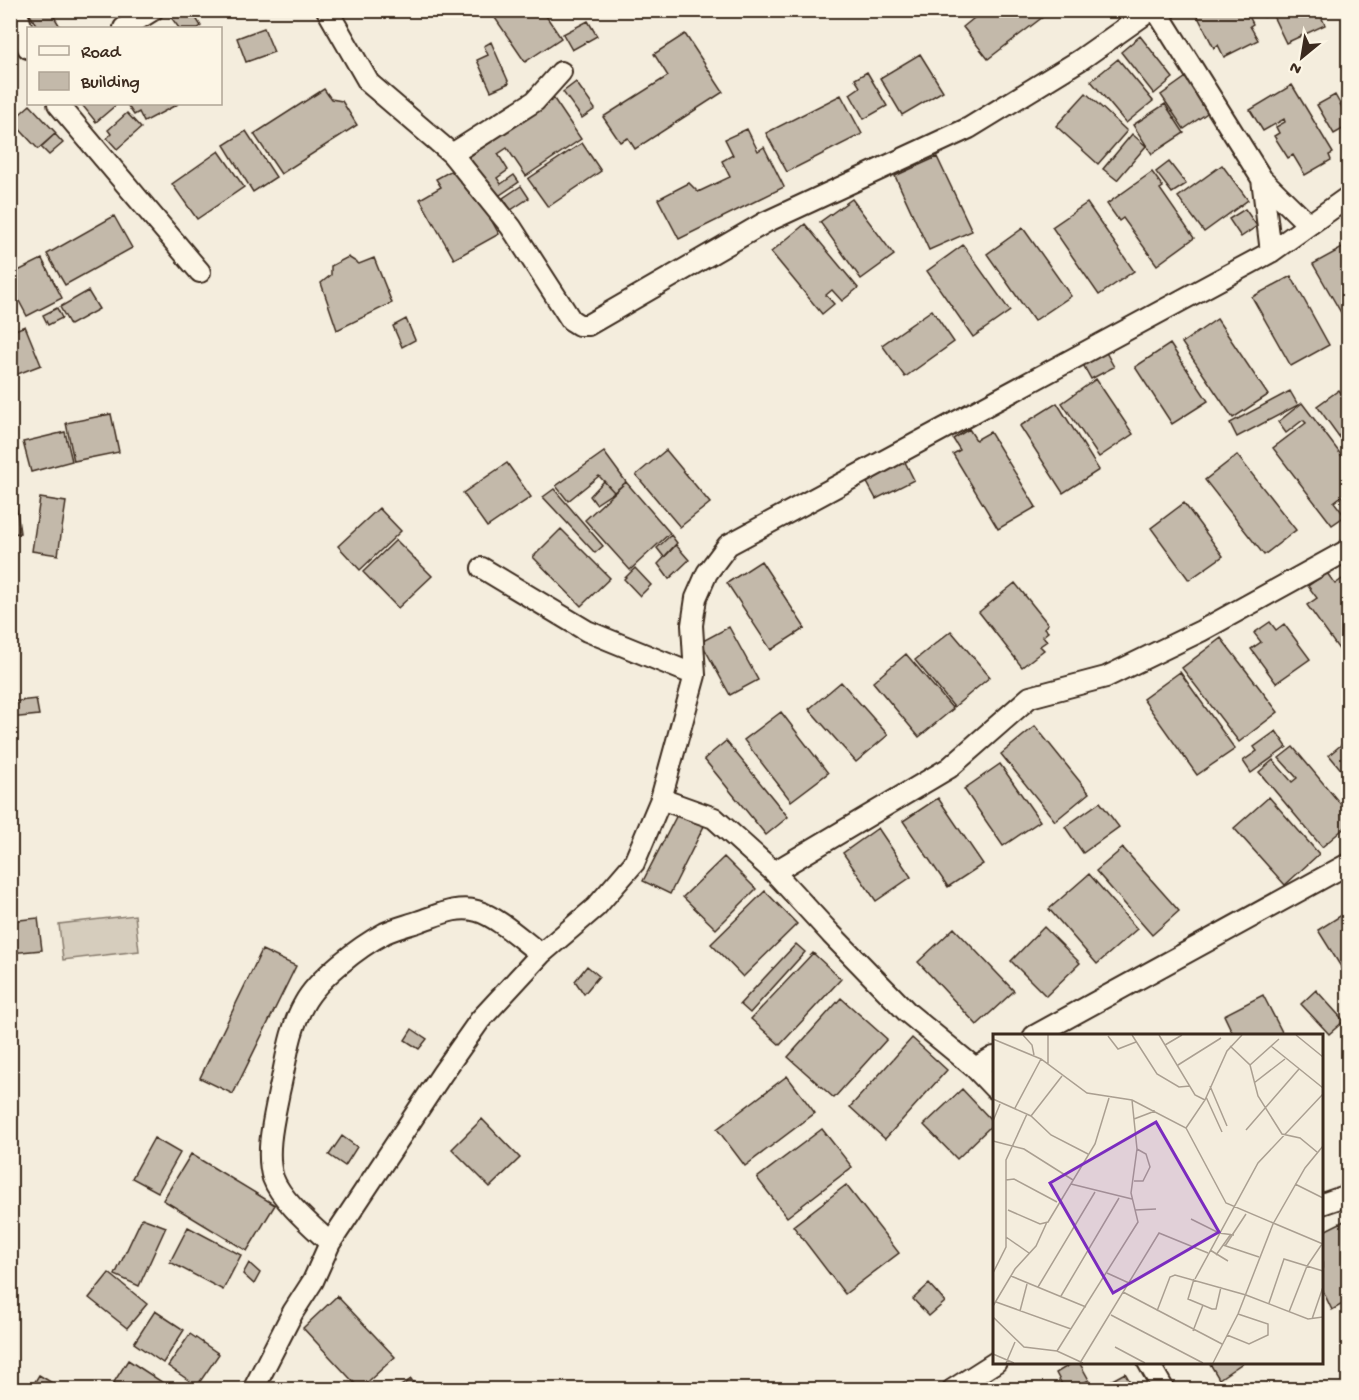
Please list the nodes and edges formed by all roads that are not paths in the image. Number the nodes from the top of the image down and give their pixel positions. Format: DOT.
graph roads {
  1 [pos="16,10"];
  2 [pos="153,10"];
  3 [pos="327,10"];
  4 [pos="1150,10"];
  5 [pos="1156,10"];
  6 [pos="126,27"];
  7 [pos="27,45"];
  8 [pos="561,72"];
  9 [pos="59,105"];
  10 [pos="452,154"];
  11 [pos="1262,179"];
  12 [pos="1348,196"];
  13 [pos="1308,225"];
  14 [pos="1271,252"];
  15 [pos="200,272"];
  16 [pos="1348,550"];
  17 [pos="482,568"];
  18 [pos="695,675"];
  19 [pos="661,800"];
  20 [pos="1348,864"];
  21 [pos="774,872"];
  22 [pos="541,954"];
  23 [pos="1036,1034"];
  24 [pos="993,1058"];
  25 [pos="975,1068"];
  26 [pos="993,1087"];
  27 [pos="1348,1194"];
  28 [pos="1323,1204"];
  29 [pos="330,1243"];
  30 [pos="993,1364"];
  31 [pos="1149,1364"];
  32 [pos="253,1389"];
  33 [pos="952,1389"];
  34 [pos="1164,1389"];
  1 -- 7 [label="street"];
  2 -- 6 [label="street"];
  3 -- 10 [label="street"];
  4 -- 10 [label="street"];
  5 -- 11 [label="street"];
  8 -- 10 [label="street"];
  9 -- 15 [label="street"];
  11 -- 13 [label="street"];
  11 -- 14 [label="street"];
  12 -- 13 [label="street"];
  13 -- 14 [label="street"];
  14 -- 18 [label="street"];
  16 -- 21 [label="street"];
  17 -- 18 [label="street"];
  18 -- 19 [label="street"];
  19 -- 21 [label="street"];
  19 -- 22 [label="street"];
  20 -- 23 [label="street"];
  21 -- 25 [label="street"];
  22 -- 29 [label="street"];
  22 -- 29 [label="street"];
  24 -- 25 [label="street"];
  25 -- 26 [label="street"];
  27 -- 28 [label="street"];
  29 -- 32 [label="street"];
  30 -- 33 [label="street"];
  31 -- 34 [label="street"];
}
